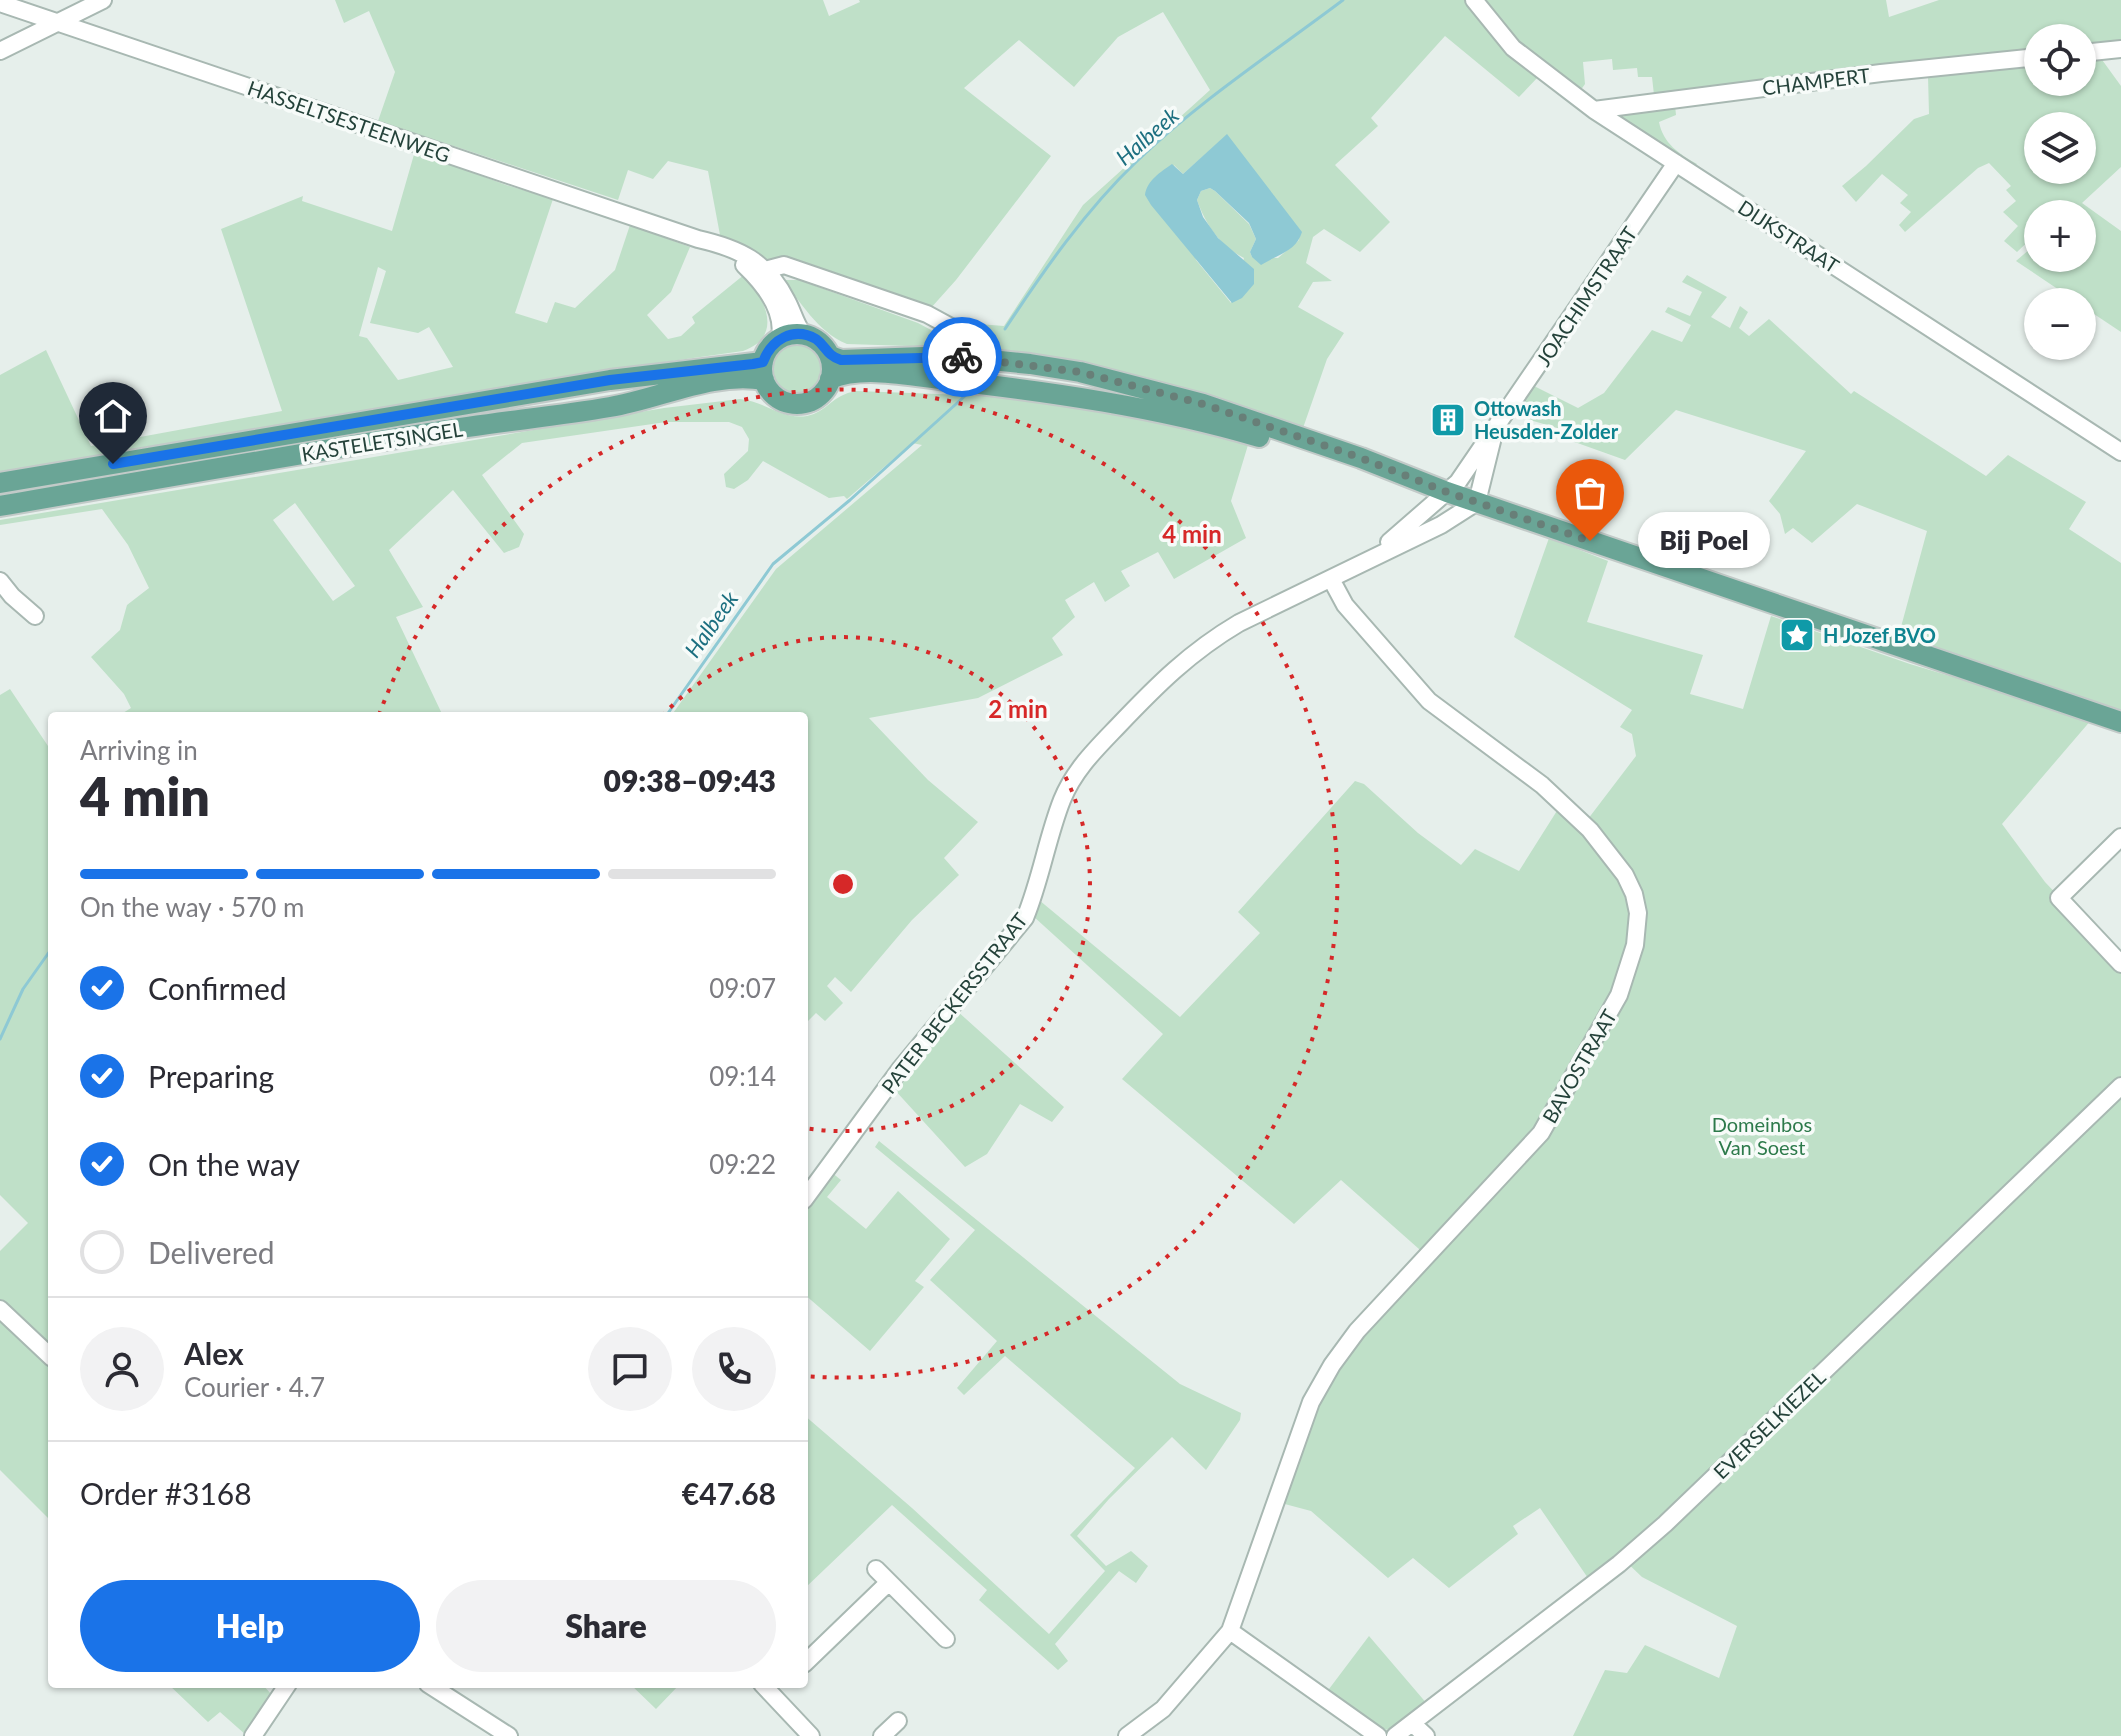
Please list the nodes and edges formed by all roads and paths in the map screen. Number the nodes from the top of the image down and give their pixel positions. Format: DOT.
graph roads {
  1 [pos="103,0"];
  2 [pos="1474,0"];
  3 [pos="0,3"];
  4 [pos="58,22"];
  5 [pos="2121,49"];
  6 [pos="0,51"];
  7 [pos="2096,52"];
  8 [pos="2024,58"];
  9 [pos="1594,110"];
  10 [pos="1676,163"];
  11 [pos="698,239"];
  12 [pos="765,270"];
  13 [pos="962,333"];
  14 [pos="803,334"];
  15 [pos="780,338"];
  16 [pos="830,356"];
  17 [pos="899,366"];
  18 [pos="763,371"];
  19 [pos="830,379"];
  20 [pos="1495,429"];
  21 [pos="2121,452"];
  22 [pos="0,483"];
  23 [pos="1447,492"];
  24 [pos="1477,502"];
  25 [pos="0,506"];
  26 [pos="1368,559"];
  27 [pos="1331,579"];
  28 [pos="0,581"];
  29 [pos="35,616"];
  30 [pos="2121,722"];
  31 [pos="2121,837"];
  32 [pos="2121,964"];
  33 [pos="2121,1086"];
  34 [pos="808,1195"];
  35 [pos="0,1309"];
  36 [pos="48,1354"];
  37 [pos="876,1569"];
  38 [pos="889,1582"];
  39 [pos="1230,1631"];
  40 [pos="946,1639"];
  41 [pos="808,1660"];
  42 [pos="285,1688"];
  43 [pos="434,1688"];
  44 [pos="773,1688"];
  45 [pos="898,1721"];
  46 [pos="1412,1723"];
  47 [pos="253,1736"];
  48 [pos="509,1736"];
  49 [pos="811,1736"];
  50 [pos="882,1736"];
  51 [pos="1127,1736"];
  52 [pos="1378,1736"];
  53 [pos="1395,1736"];
  54 [pos="1426,1736"];
  1 -- 4 [label="street"];
  2 -- 9 [label="street, DIJKSTRAAT"];
  3 -- 4 [label="street, HASSELTSESTEENWEG"];
  4 -- 6 [label="street"];
  4 -- 11 [label="street, HASSELTSESTEENWEG"];
  5 -- 7 [label="street"];
  8 -- 9 [label="street, CHAMPERT"];
  9 -- 10 [label="street, DIJKSTRAAT"];
  10 -- 20 [label="street, JOACHIMSTRAAT"];
  10 -- 21 [label="street, DIJKSTRAAT"];
  11 -- 12 [label="street, HASSELTSESTEENWEG"];
  11 -- 15 [label="street, HASSELTSESTEENWEG"];
  12 -- 13 [label="street"];
  12 -- 14 [label="street, HASSELTSESTEENWEG"];
  14 -- 15 [label="main road"];
  14 -- 16 [label="main road, HASSELTSESTEENWEG"];
  15 -- 18 [label="main road"];
  16 -- 17 [label="main road"];
  16 -- 19 [label="main road"];
  17 -- 19 [label="main road"];
  17 -- 23 [label="main road"];
  18 -- 19 [label="main road"];
  18 -- 22 [label="main road, KASTELETSINGEL"];
  18 -- 25 [label="main road, KASTELETSINGEL"];
  20 -- 23 [label="street, JOACHIMSTRAAT"];
  20 -- 24 [label="street, JOACHIMSTRAAT"];
  23 -- 24 [label="main road"];
  23 -- 26 [label="street, PATER BECKERSSTRAAT"];
  24 -- 26 [label="street, PATER BECKERSSTRAAT"];
  24 -- 30 [label="main road"];
  26 -- 27 [label="street, PATER BECKERSSTRAAT"];
  27 -- 34 [label="street, PATER BECKERSSTRAAT"];
  27 -- 39 [label="street, BAVOSTRAAT"];
  28 -- 29 [label="street"];
  31 -- 32 [label="street"];
  33 -- 46 [label="street, EVERSELKIEZEL"];
  35 -- 36 [label="street"];
  37 -- 38 [label="street"];
  38 -- 40 [label="street"];
  38 -- 41 [label="street"];
  39 -- 51 [label="street, BAVOSTRAAT"];
  39 -- 52 [label="street"];
  42 -- 47 [label="street"];
  43 -- 48 [label="street"];
  44 -- 49 [label="street"];
  45 -- 50 [label="street"];
  46 -- 53 [label="street, EVERSELKIEZEL"];
  46 -- 54 [label="street"];
}
